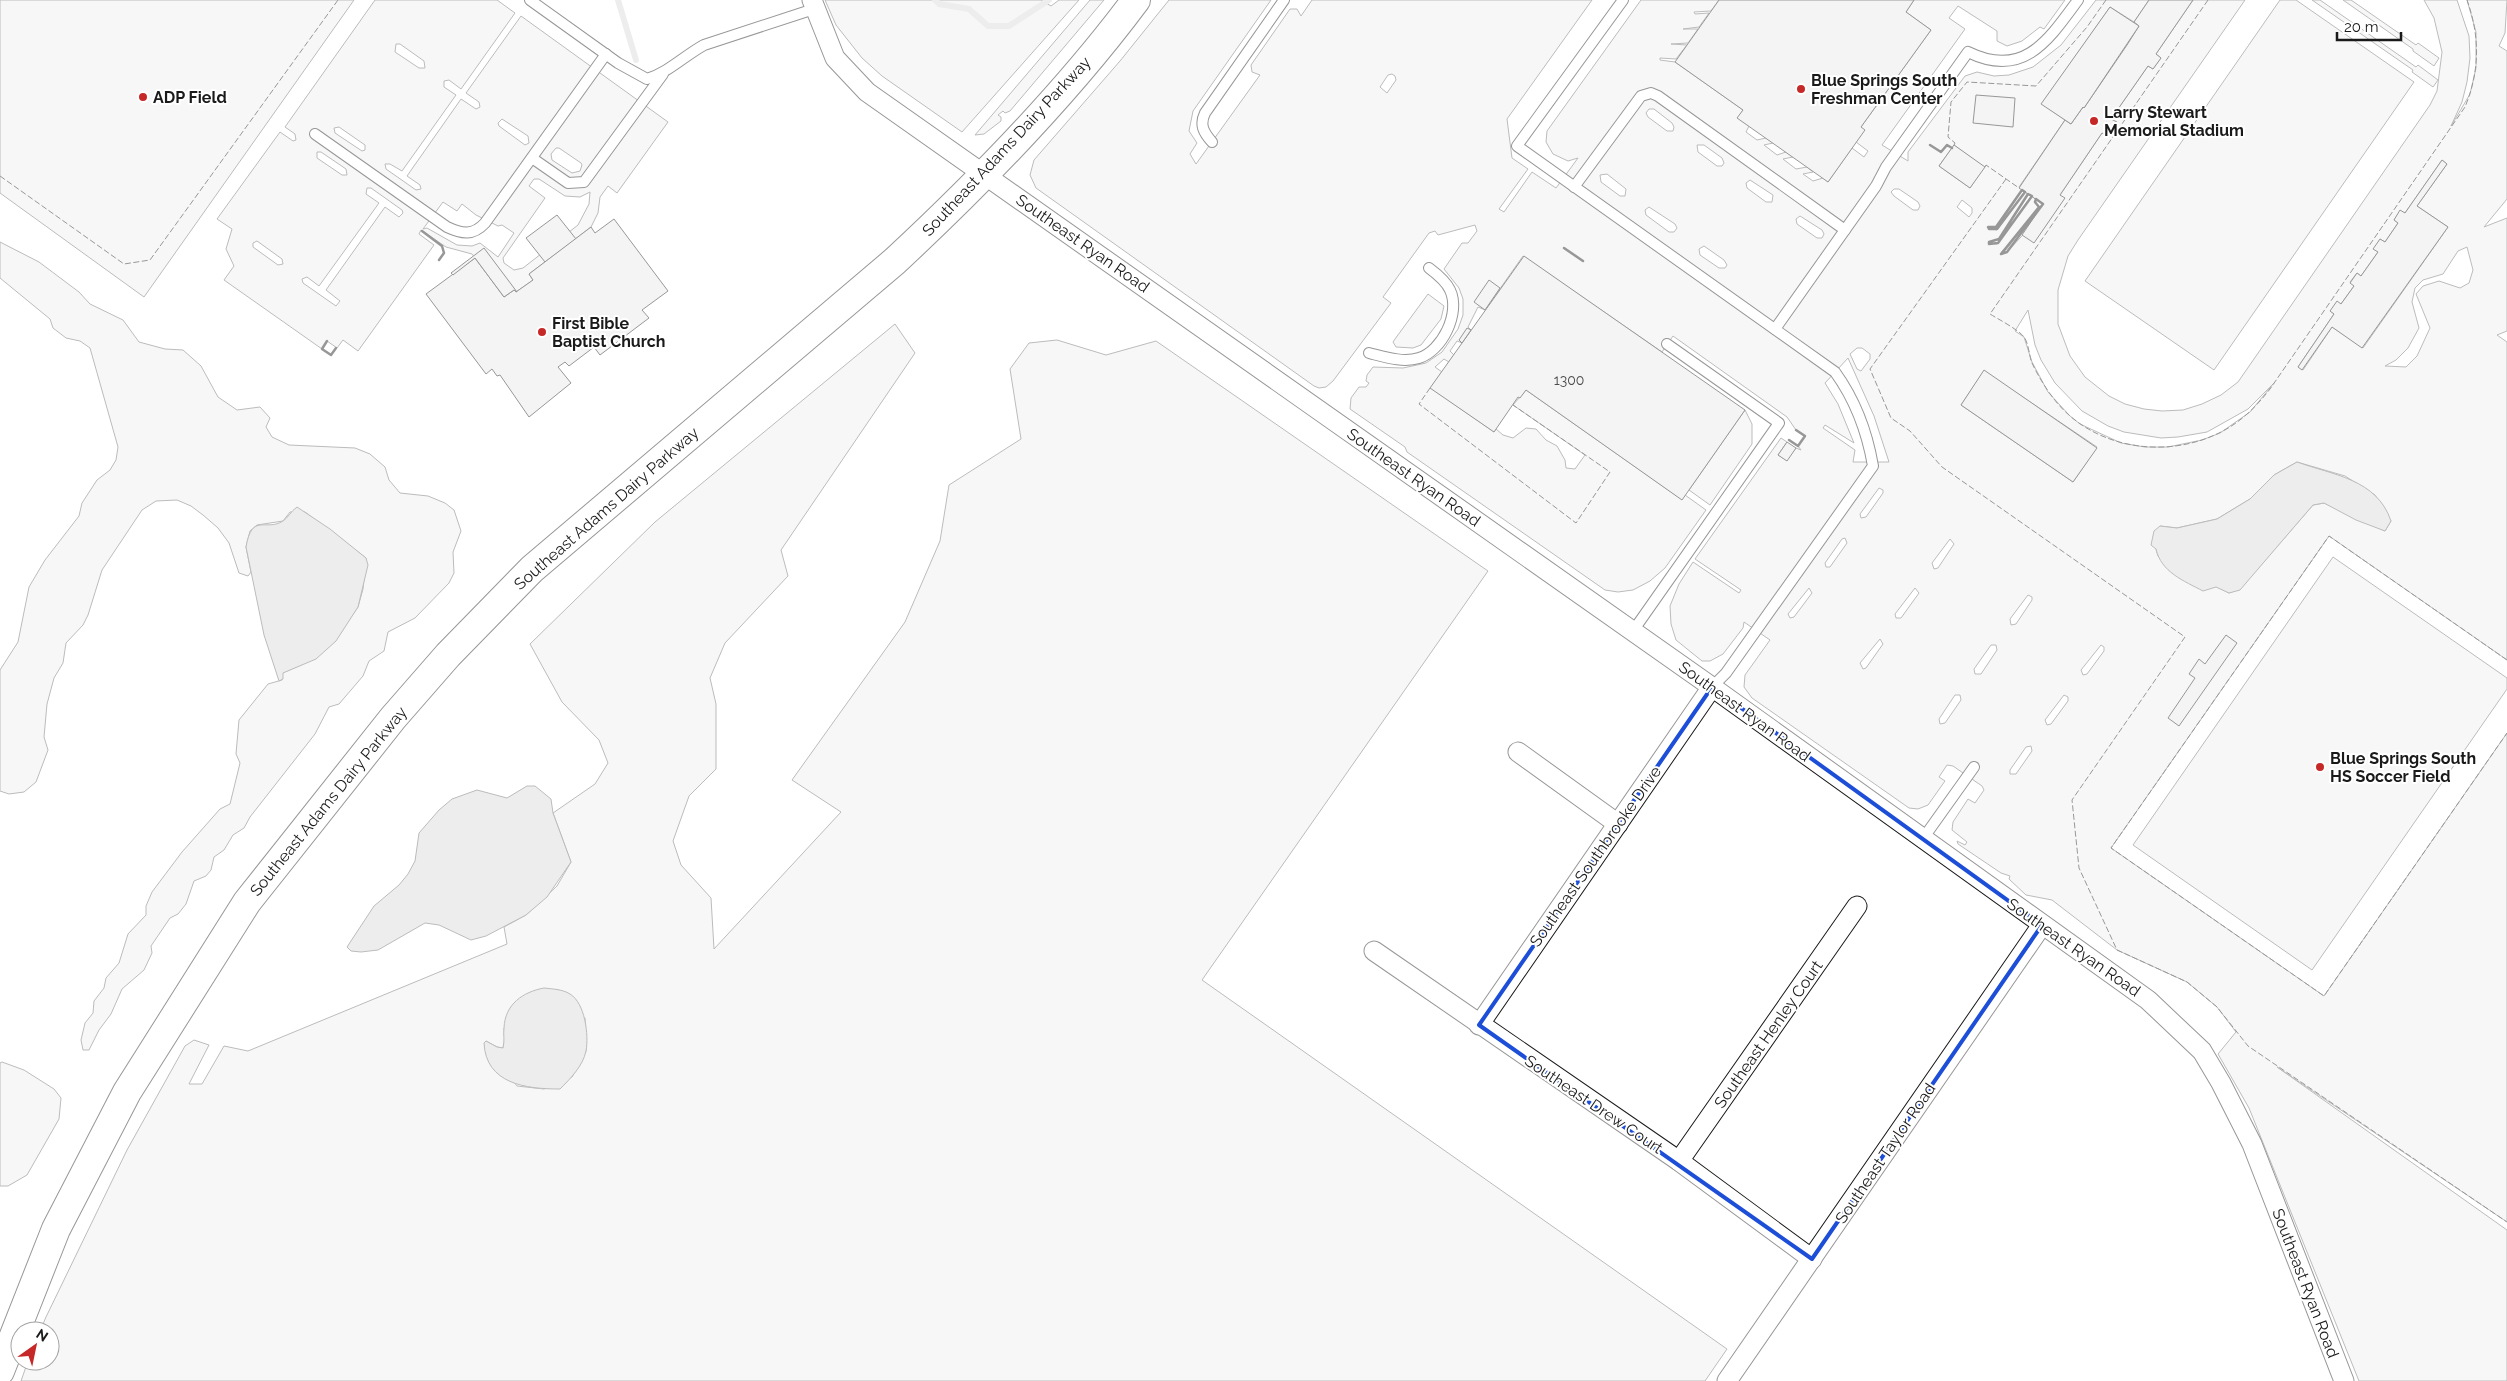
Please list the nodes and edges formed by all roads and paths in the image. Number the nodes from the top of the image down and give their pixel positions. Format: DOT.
graph roads {
  1 [pos="530,0"];
  2 [pos="1136,0"];
  3 [pos="1284,0"];
  4 [pos="1622,0"];
  5 [pos="2078,0"];
  6 [pos="813,5"];
  7 [pos="606,54"];
  8 [pos="663,74"];
  9 [pos="315,134"];
  10 [pos="1212,142"];
  11 [pos="532,158"];
  12 [pos="985,174"];
  13 [pos="1574,187"];
  14 [pos="1845,230"];
  15 [pos="1429,268"];
  16 [pos="1775,329"];
  17 [pos="1667,344"];
  18 [pos="1369,353"];
  19 [pos="1632,631"];
  20 [pos="1712,687"];
  21 [pos="1518,752"];
  22 [pos="1974,767"];
  23 [pos="1618,824"];
  24 [pos="1922,840"];
  25 [pos="1857,906"];
  26 [pos="2042,925"];
  27 [pos="1374,952"];
  28 [pos="1478,1025"];
  29 [pos="1679,1161"];
  30 [pos="1812,1259"];
  31 [pos="0,1370"];
  32 [pos="1727,1381"];
  33 [pos="2344,1381"];
  1 -- 7 [label="lane"];
  2 -- 12 [label="main road, Southeast Adams Dairy Parkway"];
  3 -- 10 [label="lane"];
  4 -- 13 [label="lane"];
  5 -- 14 [label="lane"];
  6 -- 8 [label="lane"];
  6 -- 12 [label="street, Southeast Ryan Road"];
  7 -- 8 [label="lane"];
  7 -- 11 [label="lane"];
  8 -- 11 [label="lane"];
  9 -- 11 [label="lane"];
  12 -- 19 [label="street, Southeast Ryan Road"];
  12 -- 31 [label="main road, Southeast Adams Dairy Parkway"];
  13 -- 14 [label="lane"];
  13 -- 16 [label="lane"];
  14 -- 16 [label="lane"];
  15 -- 18 [label="lane"];
  16 -- 20 [label="lane"];
  17 -- 19 [label="lane"];
  19 -- 20 [label="street, Southeast Ryan Road"];
  20 -- 23 [label="street, Southeast Southbrooke Drive"];
  20 -- 24 [label="street, Southeast Ryan Road"];
  21 -- 23 [label="street"];
  22 -- 24 [label="lane"];
  23 -- 28 [label="street, Southeast Southbrooke Drive"];
  24 -- 26 [label="street, Southeast Ryan Road"];
  25 -- 29 [label="street, Southeast Henley Court"];
  26 -- 30 [label="street, Southeast Taylor Road"];
  26 -- 33 [label="street, Southeast Ryan Road"];
  27 -- 28 [label="street, Southeast Drew Court"];
  28 -- 29 [label="street, Southeast Drew Court"];
  29 -- 30 [label="street, Southeast Drew Court"];
  30 -- 32 [label="street, Southeast Taylor Road"];
}
